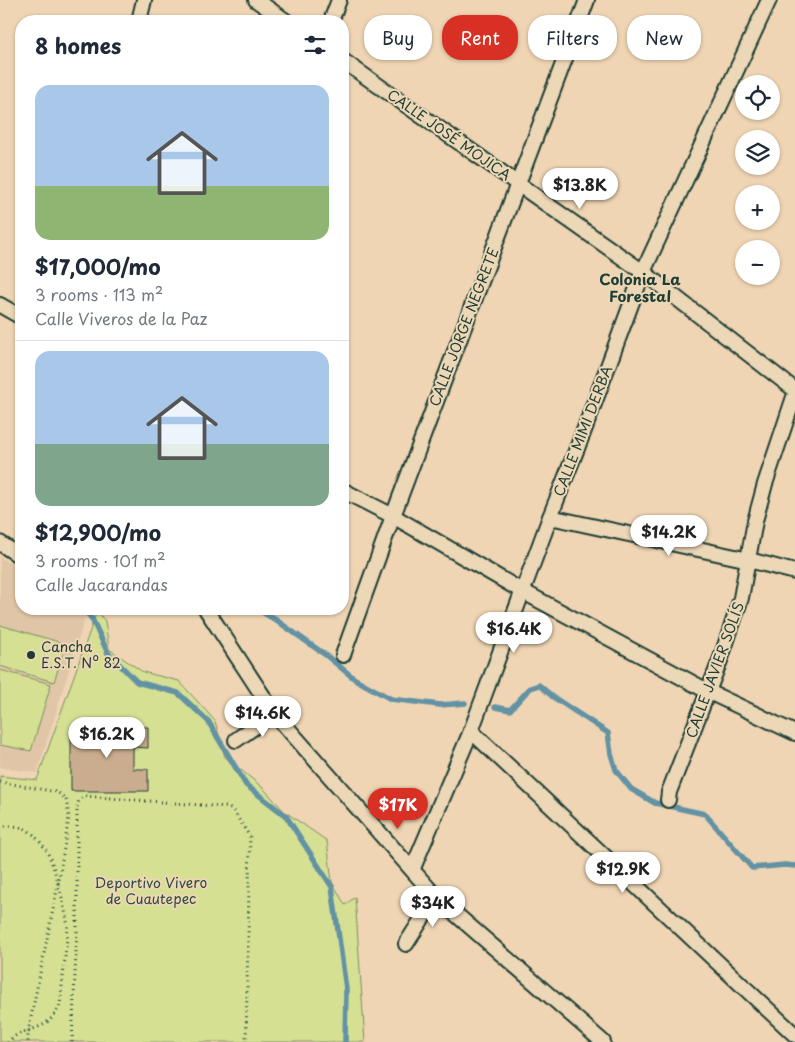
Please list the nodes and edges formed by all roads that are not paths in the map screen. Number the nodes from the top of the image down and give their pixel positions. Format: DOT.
graph roads {
  1 [pos="144,0"];
  2 [pos="256,0"];
  3 [pos="339,0"];
  4 [pos="587,0"];
  5 [pos="769,0"];
  6 [pos="140,15"];
  7 [pos="277,15"];
  8 [pos="333,15"];
  9 [pos="349,65"];
  10 [pos="519,183"];
  11 [pos="643,272"];
  12 [pos="0,305"];
  13 [pos="15,314"];
  14 [pos="795,392"];
  15 [pos="349,494"];
  16 [pos="393,516"];
  17 [pos="550,517"];
  18 [pos="0,544"];
  19 [pos="15,553"];
  20 [pos="749,560"];
  21 [pos="795,572"];
  22 [pos="522,591"];
  23 [pos="210,615"];
  24 [pos="343,654"];
  25 [pos="709,692"];
  26 [pos="274,713"];
  27 [pos="471,731"];
  28 [pos="795,733"];
  29 [pos="236,740"];
  30 [pos="668,800"];
  31 [pos="413,868"];
  32 [pos="436,896"];
  33 [pos="406,944"];
  34 [pos="795,1035"];
  35 [pos="603,1042"];
  36 [pos="787,1042"];
  1 -- 6 [label="street"];
  2 -- 7 [label="street"];
  3 -- 8 [label="street"];
  4 -- 10 [label="street, CALLE JORGE NEGRETE"];
  5 -- 11 [label="street, CALLE MIMI DERBA"];
  9 -- 10 [label="street, CALLE JOSÉ MOJICA"];
  10 -- 11 [label="street, CALLE JOSÉ MOJICA"];
  10 -- 16 [label="street, CALLE JORGE NEGRETE"];
  11 -- 14 [label="street, CALLE JOSÉ MOJICA"];
  11 -- 17 [label="street, CALLE MIMI DERBA"];
  12 -- 13 [label="street"];
  14 -- 20 [label="street, CALLE JAVIER SOLÍS"];
  15 -- 16 [label="street"];
  16 -- 22 [label="street"];
  16 -- 24 [label="street, CALLE JORGE NEGRETE"];
  17 -- 20 [label="street"];
  17 -- 22 [label="street, CALLE MIMI DERBA"];
  18 -- 19 [label="street"];
  20 -- 21 [label="street"];
  20 -- 25 [label="street, CALLE JAVIER SOLÍS"];
  22 -- 25 [label="street"];
  22 -- 27 [label="street, CALLE MIMI DERBA"];
  23 -- 26 [label="street"];
  25 -- 28 [label="street"];
  25 -- 30 [label="street, CALLE JAVIER SOLÍS"];
  26 -- 29 [label="street"];
  26 -- 31 [label="street"];
  27 -- 31 [label="street, CALLE MIMI DERBA"];
  27 -- 34 [label="street"];
  31 -- 32 [label="street"];
  32 -- 33 [label="street"];
  32 -- 35 [label="street"];
  34 -- 36 [label="street"];
}
